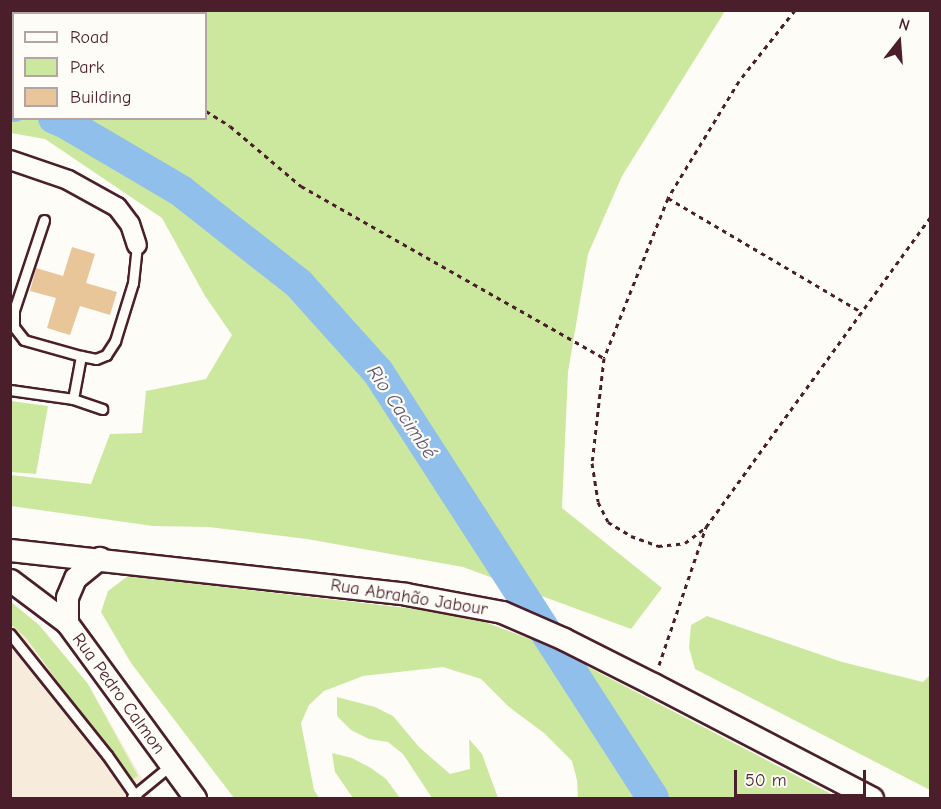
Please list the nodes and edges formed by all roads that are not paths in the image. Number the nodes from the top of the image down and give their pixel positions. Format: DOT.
graph roads {
  1 [pos="10,160"];
  2 [pos="44,220"];
  3 [pos="136,245"];
  4 [pos="81,356"];
  5 [pos="10,390"];
  6 [pos="73,399"];
  7 [pos="102,409"];
  8 [pos="10,550"];
  9 [pos="100,558"];
  10 [pos="10,580"];
  11 [pos="67,623"];
  12 [pos="10,634"];
  13 [pos="171,765"];
  14 [pos="134,797"];
  15 [pos="195,798"];
  16 [pos="872,798"];
  1 -- 3 [label="street"];
  2 -- 4 [label="lane"];
  3 -- 4 [label="lane"];
  4 -- 6 [label="lane"];
  5 -- 6 [label="lane"];
  6 -- 7 [label="lane"];
  8 -- 9 [label="street, Rua Abrahão Jabour"];
  9 -- 11 [label="street, Rua Pedro Calmon"];
  9 -- 16 [label="street, Rua Abrahão Jabour"];
  10 -- 11 [label="street"];
  11 -- 13 [label="street, Rua Pedro Calmon"];
  12 -- 14 [label="lane"];
  13 -- 14 [label="lane"];
  13 -- 15 [label="street, Rua Pedro Calmon"];
}
